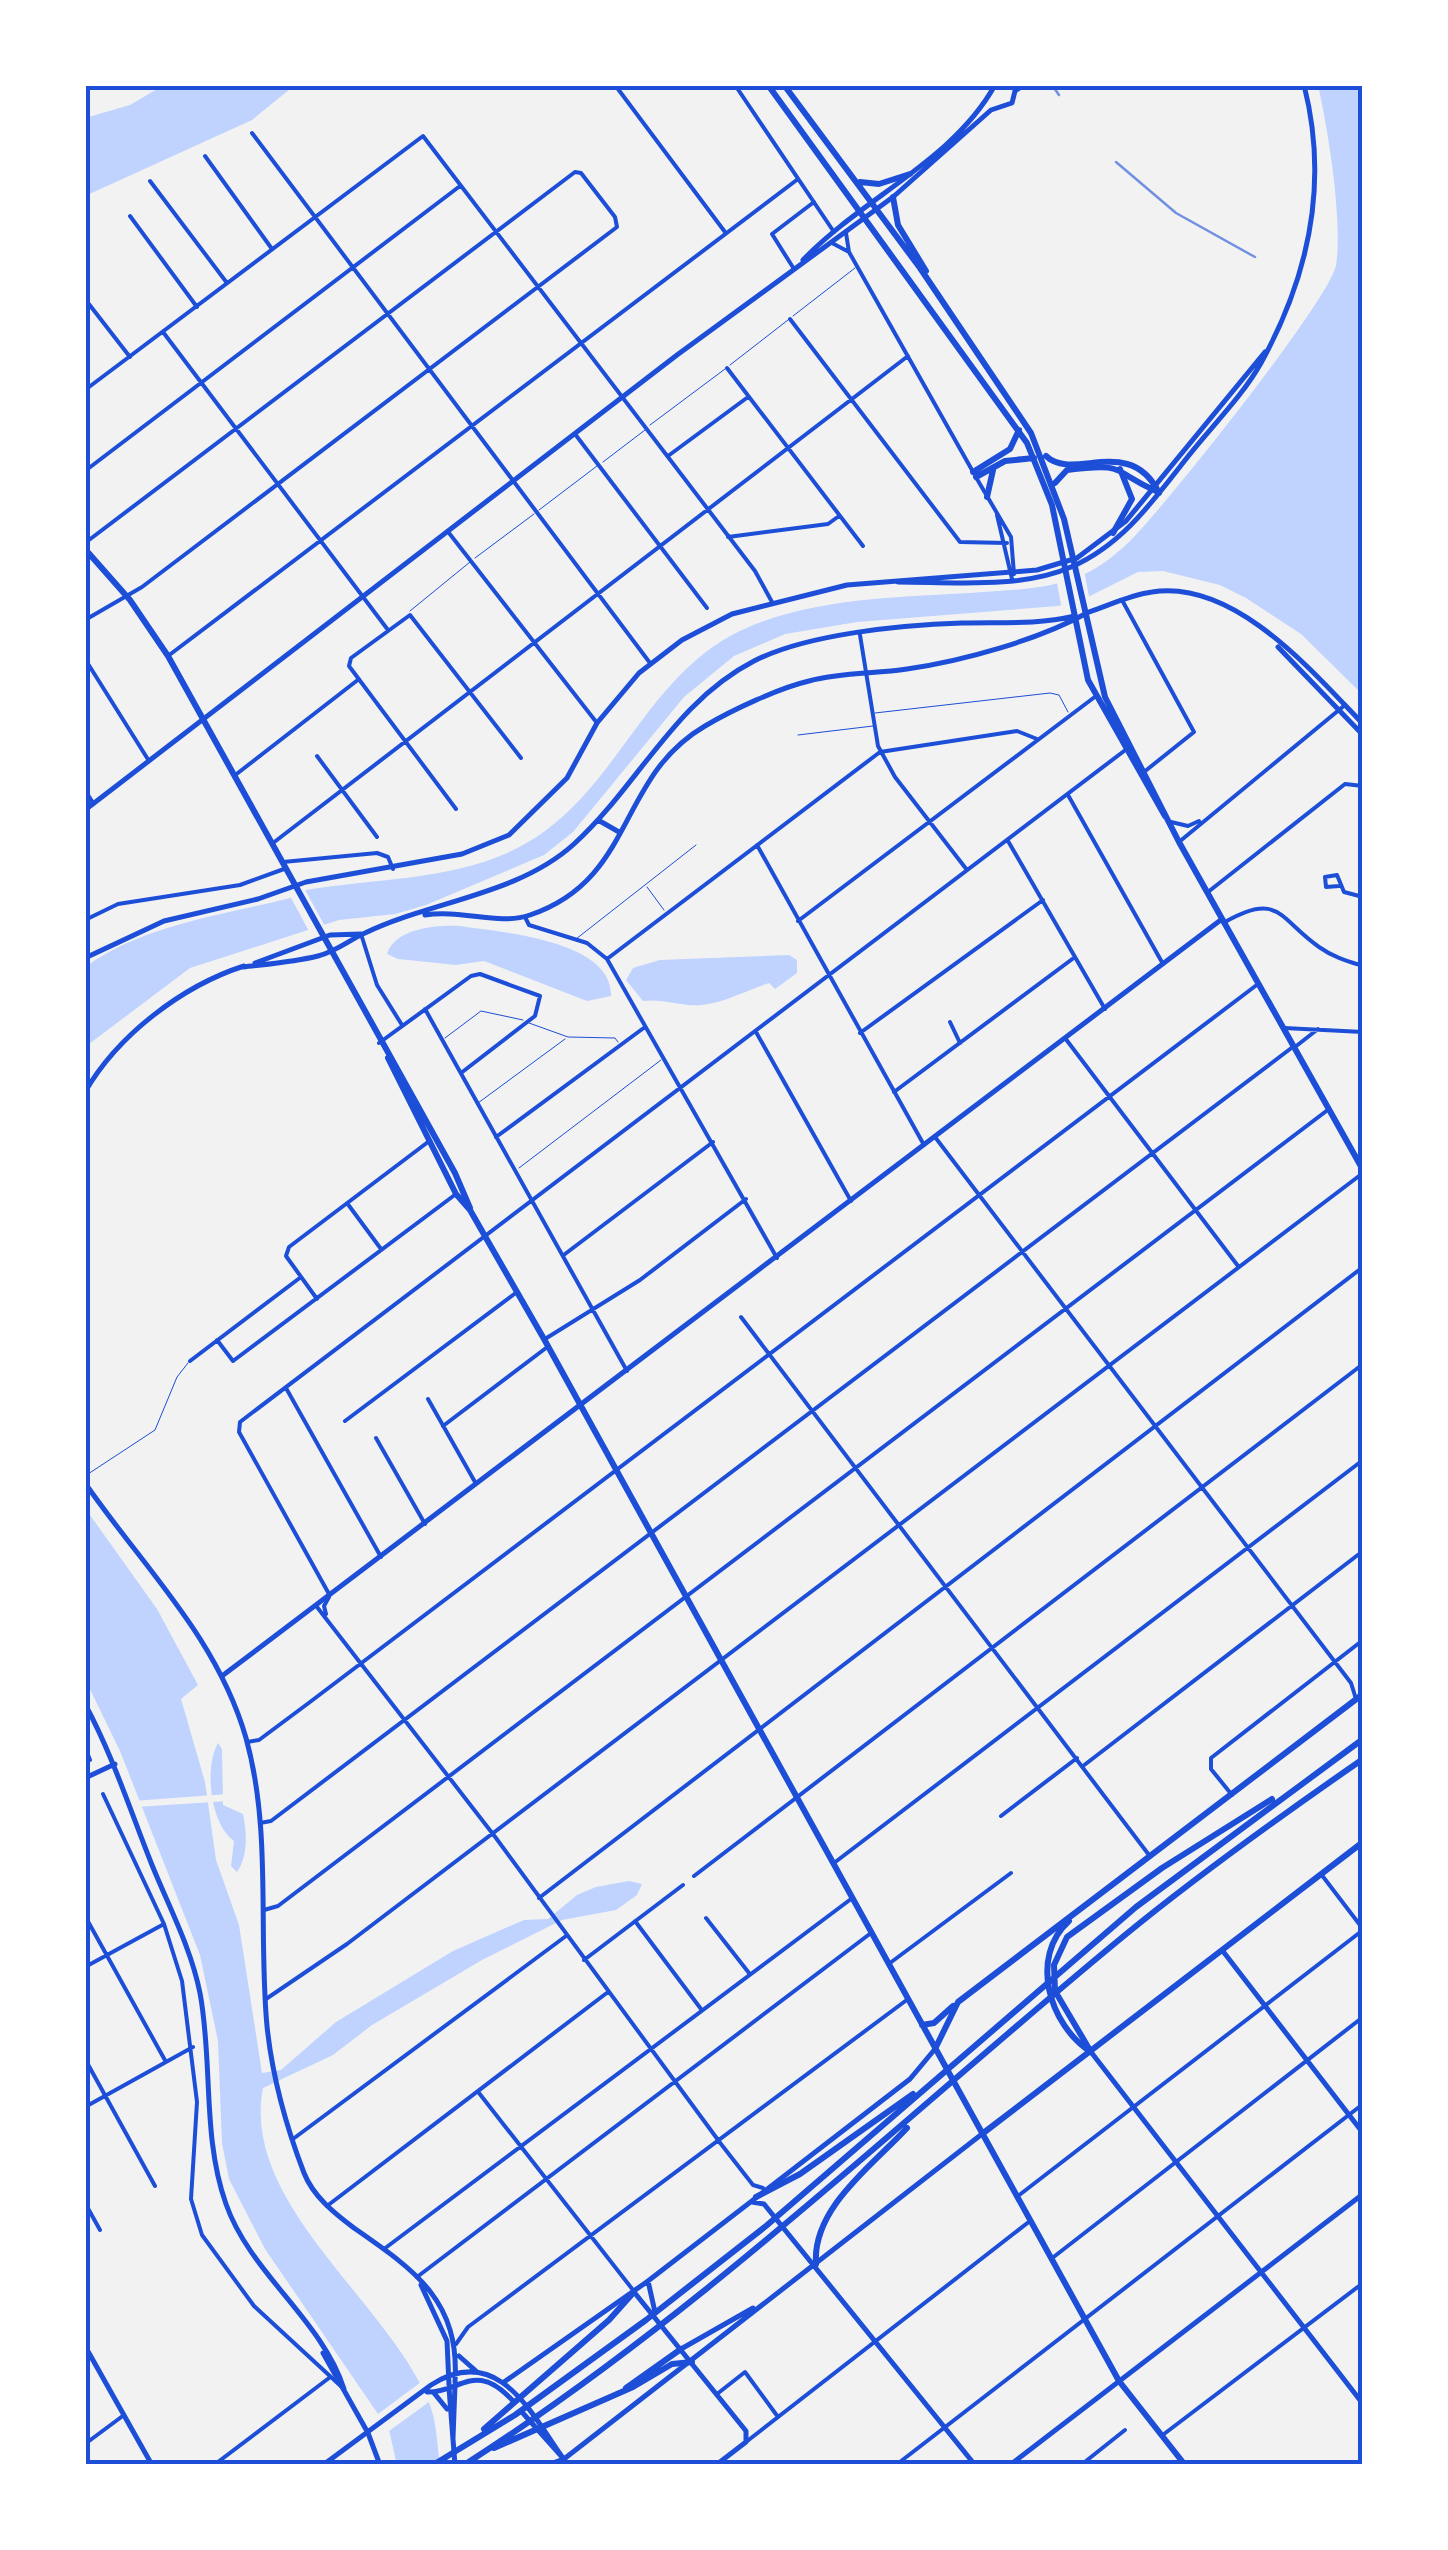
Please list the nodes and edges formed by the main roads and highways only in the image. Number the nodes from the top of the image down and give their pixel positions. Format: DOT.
graph roads {
  1 [pos="768,85"];
  2 [pos="784,85"];
  3 [pos="1024,85"];
  4 [pos="1304,85"];
  5 [pos="993,88"];
  6 [pos="1014,88"];
  7 [pos="1001,106"];
  8 [pos="910,174"];
  9 [pos="855,178"];
  10 [pos="893,197"];
  11 [pos="875,206"];
  12 [pos="863,214"];
  13 [pos="794,270"];
  14 [pos="932,285"];
  15 [pos="1019,429"];
  16 [pos="1038,455"];
  17 [pos="997,465"];
  18 [pos="1120,468"];
  19 [pos="1055,488"];
  20 [pos="1155,489"];
  21 [pos="987,497"];
  22 [pos="1113,532"];
  23 [pos="85,546"];
  24 [pos="1012,574"];
  25 [pos="1090,612"];
  26 [pos="1342,708"];
  27 [pos="204,722"];
  28 [pos="1363,724"];
  29 [pos="1363,735"];
  30 [pos="1128,748"];
  31 [pos="85,810"];
  32 [pos="598,820"];
  33 [pos="619,832"];
  34 [pos="403,920"];
  35 [pos="1224,921"];
  36 [pos="361,934"];
  37 [pos="85,958"];
  38 [pos="243,967"];
  39 [pos="85,1092"];
  40 [pos="432,1140"];
  41 [pos="1363,1171"];
  42 [pos="470,1210"];
  43 [pos="580,1407"];
  44 [pos="85,1480"];
  45 [pos="222,1676"];
  46 [pos="1360,1698"];
  47 [pos="85,1704"];
  48 [pos="1363,1739"];
  49 [pos="1363,1761"];
  50 [pos="115,1764"];
  51 [pos="85,1778"];
  52 [pos="1291,1789"];
  53 [pos="1363,1842"];
  54 [pos="1084,1907"];
  55 [pos="1222,1950"];
  56 [pos="958,2002"];
  57 [pos="922,2025"];
  58 [pos="935,2048"];
  59 [pos="1091,2052"];
  60 [pos="922,2089"];
  61 [pos="924,2108"];
  62 [pos="982,2134"];
  63 [pos="1363,2134"];
  64 [pos="1363,2194"];
  65 [pos="752,2200"];
  66 [pos="816,2264"];
  67 [pos="1260,2274"];
  68 [pos="419,2280"];
  69 [pos="648,2281"];
  70 [pos="634,2292"];
  71 [pos="768,2299"];
  72 [pos="658,2320"];
  73 [pos="85,2346"];
  74 [pos="681,2349"];
  75 [pos="457,2352"];
  76 [pos="692,2362"];
  77 [pos="452,2373"];
  78 [pos="479,2373"];
  79 [pos="1119,2381"];
  80 [pos="504,2382"];
  81 [pos="452,2384"];
  82 [pos="430,2392"];
  83 [pos="621,2392"];
  84 [pos="1363,2404"];
  85 [pos="448,2412"];
  86 [pos="512,2412"];
  87 [pos="525,2428"];
  88 [pos="368,2433"];
  89 [pos="452,2441"];
  90 [pos="566,2462"];
  91 [pos="466,2463"];
  92 [pos="152,2465"];
  93 [pos="323,2465"];
  94 [pos="380,2465"];
  95 [pos="434,2465"];
  96 [pos="455,2465"];
  97 [pos="547,2465"];
  98 [pos="716,2465"];
  99 [pos="975,2465"];
  100 [pos="1010,2465"];
  101 [pos="1185,2465"];
  1 -- 12 [label="main road"];
  2 -- 9 [label="main road"];
  3 -- 6 [label="main road"];
  4 -- 20 [label="main road"];
  5 -- 7 [label="main road"];
  5 -- 8 [label="main road"];
  6 -- 7 [label="main road"];
  7 -- 10 [label="main road"];
  8 -- 9 [label="main road"];
  8 -- 11 [label="main road"];
  9 -- 11 [label="main road"];
  10 -- 11 [label="main road"];
  10 -- 14 [label="main road"];
  11 -- 12 [label="main road"];
  11 -- 14 [label="main road"];
  12 -- 13 [label="main road"];
  12 -- 13 [label="main road"];
  12 -- 15 [label="main road"];
  13 -- 27 [label="main road"];
  14 -- 16 [label="main road"];
  15 -- 16 [label="main road"];
  15 -- 17 [label="main road"];
  16 -- 17 [label="main road"];
  16 -- 19 [label="main road"];
  16 -- 20 [label="main road"];
  16 -- 30 [label="main road"];
  17 -- 21 [label="main road"];
  18 -- 19 [label="main road"];
  18 -- 20 [label="main road"];
  18 -- 22 [label="main road"];
  19 -- 30 [label="main road"];
  20 -- 22 [label="main road"];
  20 -- 24 [label="main road"];
  22 -- 24 [label="main road"];
  23 -- 27 [label="main road"];
  24 -- 37 [label="main road"];
  25 -- 26 [label="main road"];
  25 -- 32 [label="main road"];
  25 -- 33 [label="main road"];
  26 -- 28 [label="main road"];
  26 -- 29 [label="main road"];
  27 -- 31 [label="main road"];
  27 -- 40 [label="main road"];
  30 -- 35 [label="main road"];
  32 -- 33 [label="main road"];
  32 -- 34 [label="main road"];
  33 -- 34 [label="main road"];
  34 -- 36 [label="main road"];
  35 -- 41 [label="main road"];
  35 -- 43 [label="main road"];
  36 -- 38 [label="main road"];
  36 -- 38 [label="main road"];
  38 -- 39 [label="main road"];
  40 -- 42 [label="main road"];
  40 -- 42 [label="main road"];
  42 -- 43 [label="main road"];
  43 -- 45 [label="main road"];
  43 -- 57 [label="main road"];
  44 -- 45 [label="main road"];
  45 -- 68 [label="main road"];
  46 -- 54 [label="main road"];
  47 -- 50 [label="main road"];
  48 -- 52 [label="main road"];
  49 -- 61 [label="main road"];
  50 -- 51 [label="main road"];
  50 -- 88 [label="main road"];
  52 -- 59 [label="main road"];
  52 -- 60 [label="main road"];
  53 -- 55 [label="main road"];
  54 -- 56 [label="main road"];
  54 -- 59 [label="main road"];
  55 -- 59 [label="main road"];
  55 -- 63 [label="main road"];
  56 -- 57 [label="main road"];
  56 -- 58 [label="main road"];
  57 -- 58 [label="main road"];
  58 -- 62 [label="main road"];
  58 -- 65 [label="main road"];
  59 -- 62 [label="main road"];
  59 -- 67 [label="main road"];
  60 -- 65 [label="main road"];
  60 -- 86 [label="main road"];
  61 -- 66 [label="main road"];
  61 -- 87 [label="main road"];
  62 -- 66 [label="main road"];
  62 -- 79 [label="main road"];
  64 -- 67 [label="main road"];
  65 -- 66 [label="main road"];
  65 -- 69 [label="main road"];
  66 -- 71 [label="main road"];
  66 -- 99 [label="main road"];
  67 -- 79 [label="main road"];
  67 -- 84 [label="main road"];
  68 -- 75 [label="main road"];
  68 -- 77 [label="main road"];
  69 -- 70 [label="main road"];
  69 -- 72 [label="main road"];
  70 -- 72 [label="main road"];
  70 -- 80 [label="main road"];
  70 -- 86 [label="main road"];
  71 -- 74 [label="main road"];
  71 -- 76 [label="main road"];
  72 -- 74 [label="main road"];
  73 -- 92 [label="main road"];
  74 -- 76 [label="main road"];
  74 -- 83 [label="main road"];
  75 -- 77 [label="main road"];
  75 -- 78 [label="main road"];
  76 -- 83 [label="main road"];
  76 -- 90 [label="main road"];
  76 -- 98 [label="main road"];
  77 -- 78 [label="main road"];
  77 -- 81 [label="main road"];
  77 -- 82 [label="main road"];
  78 -- 80 [label="main road"];
  79 -- 100 [label="main road"];
  79 -- 101 [label="main road"];
  80 -- 90 [label="main road"];
  81 -- 82 [label="main road"];
  81 -- 85 [label="main road"];
  81 -- 89 [label="main road"];
  81 -- 90 [label="main road"];
  82 -- 85 [label="main road"];
  82 -- 88 [label="main road"];
  83 -- 87 [label="main road"];
  85 -- 89 [label="main road"];
  86 -- 95 [label="main road"];
  87 -- 91 [label="main road"];
  88 -- 93 [label="main road"];
  88 -- 94 [label="main road"];
  89 -- 96 [label="main road"];
  90 -- 97 [label="main road"];
}
